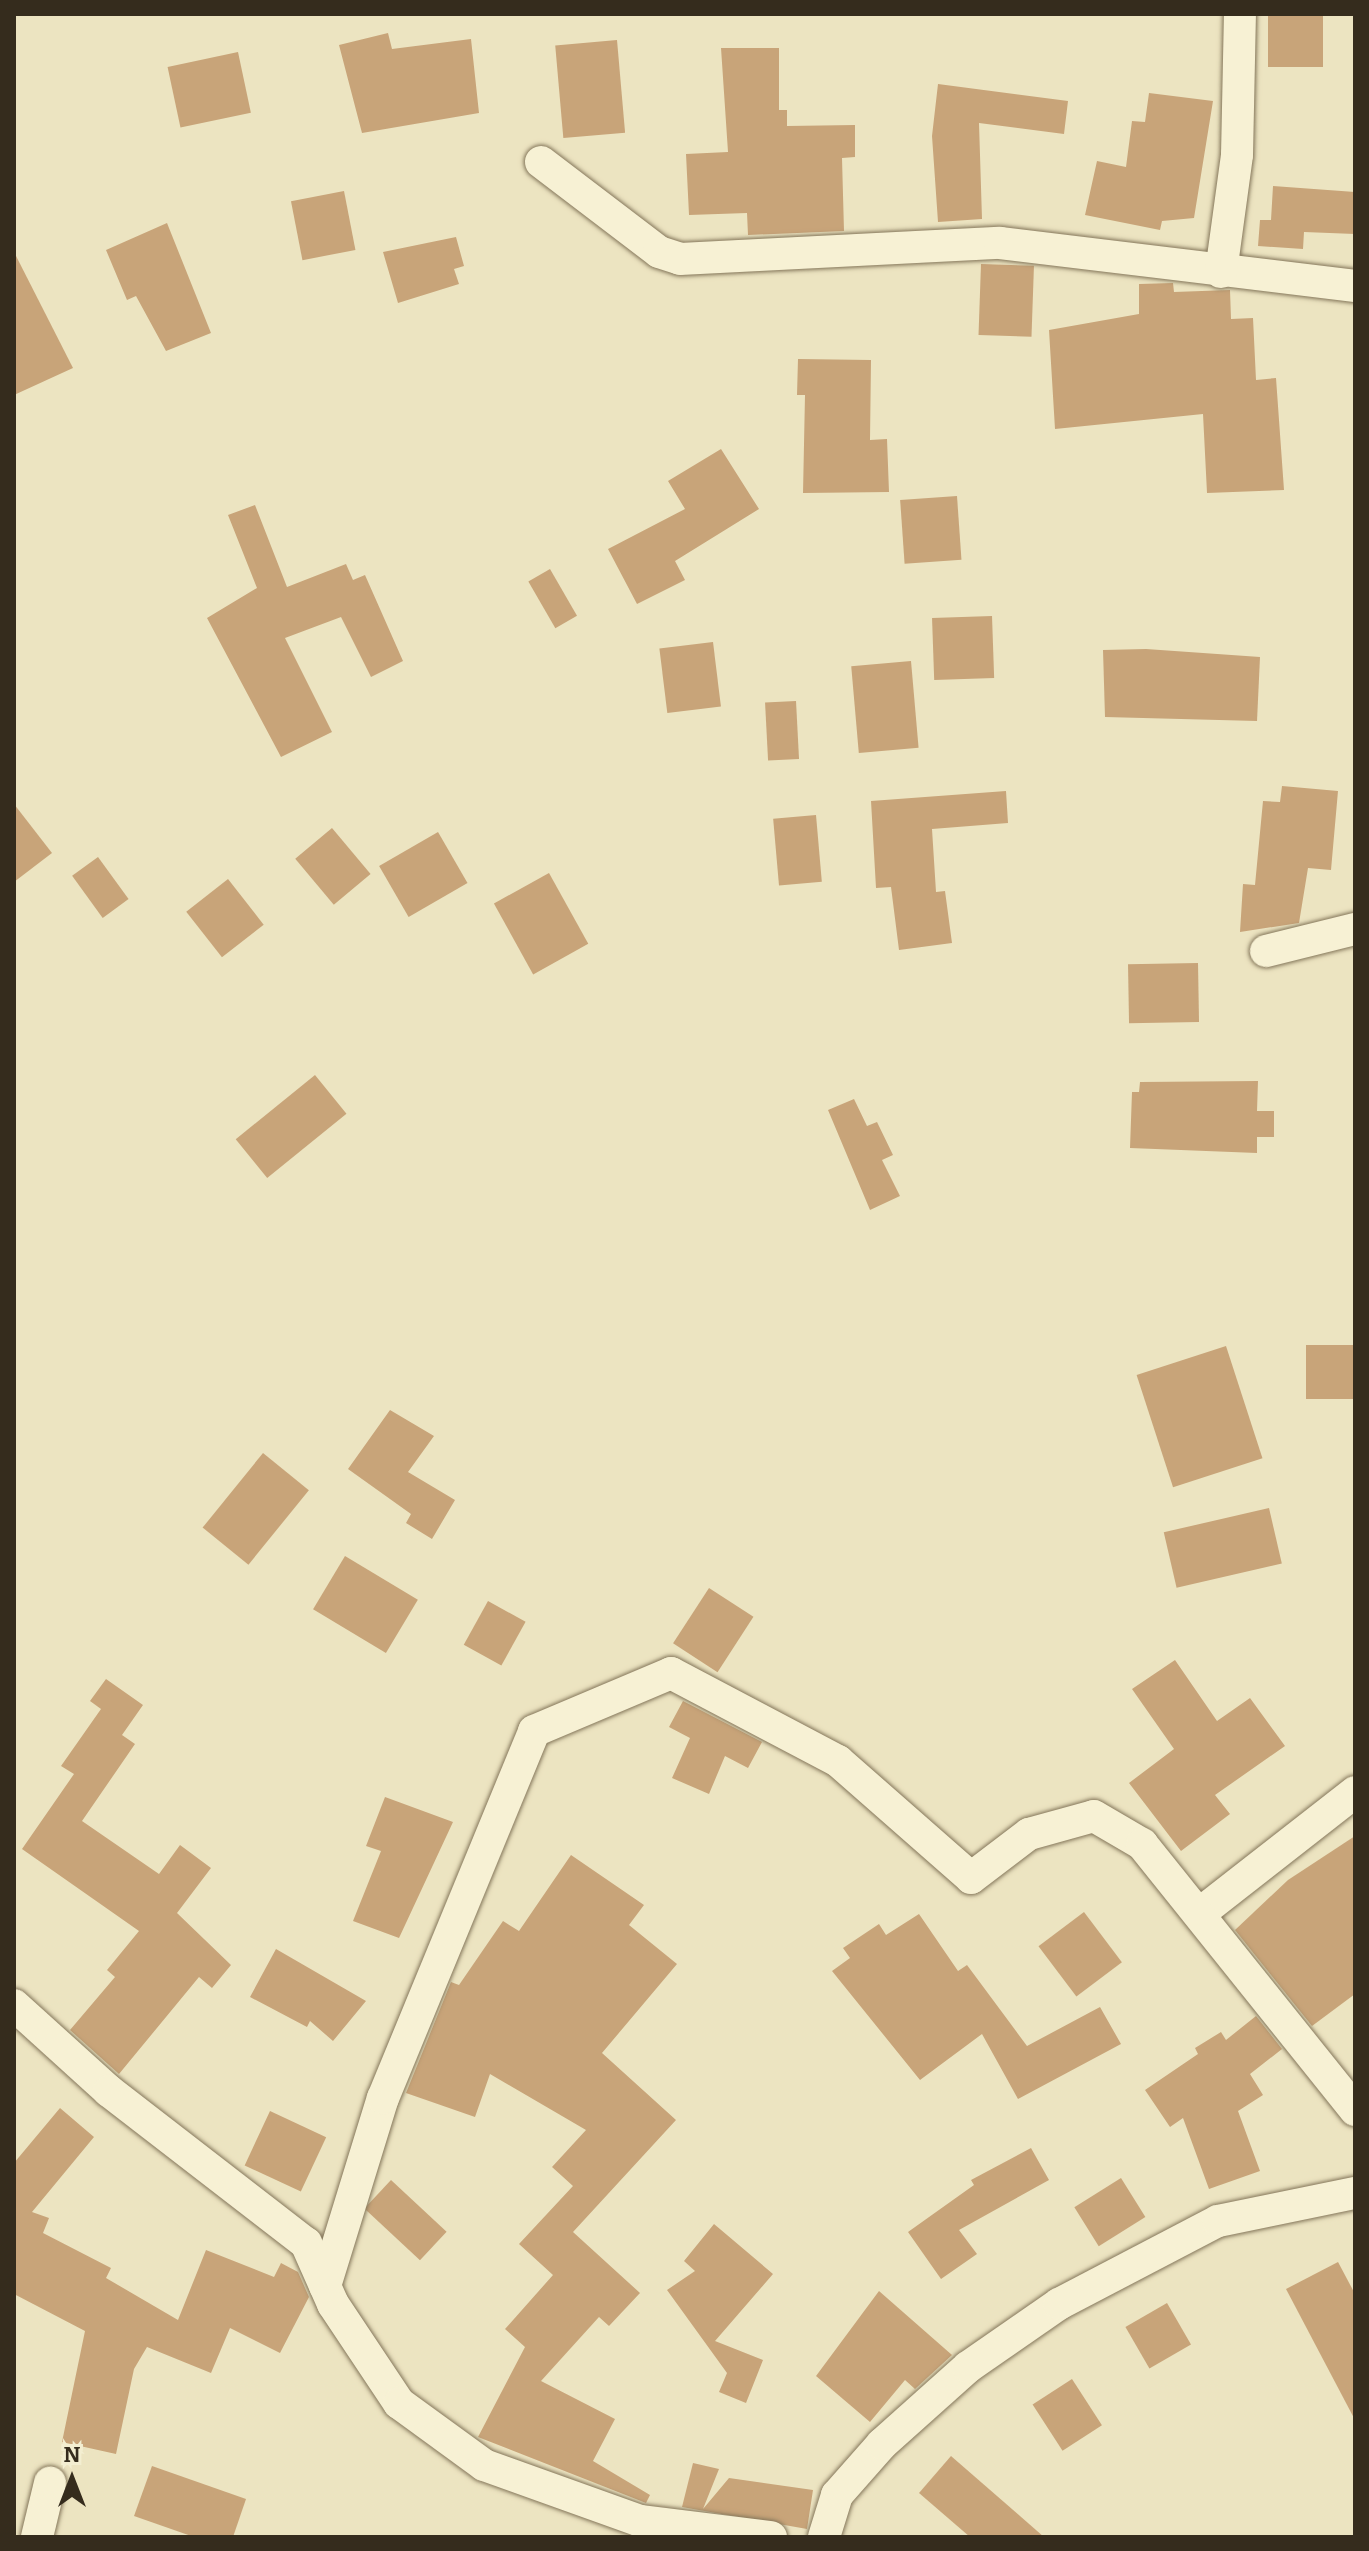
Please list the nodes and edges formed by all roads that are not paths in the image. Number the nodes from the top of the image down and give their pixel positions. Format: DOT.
graph roads {
  1 [pos="1240,14"];
  2 [pos="541,162"];
  3 [pos="1221,272"];
  4 [pos="1355,286"];
  5 [pos="1355,929"];
  6 [pos="1266,951"];
  7 [pos="1355,1792"];
  8 [pos="1199,1914"];
  9 [pos="14,2005"];
  10 [pos="1355,2110"];
  11 [pos="1355,2193"];
  12 [pos="325,2286"];
  13 [pos="50,2483"];
  14 [pos="37,2537"];
  15 [pos="771,2537"];
  16 [pos="824,2537"];
  1 -- 3 [label="street"];
  2 -- 3 [label="street"];
  3 -- 4 [label="street"];
  5 -- 6 [label="street"];
  7 -- 8 [label="street"];
  8 -- 10 [label="street"];
  8 -- 12 [label="street"];
  9 -- 12 [label="street"];
  11 -- 16 [label="street"];
  12 -- 15 [label="street"];
  13 -- 14 [label="street"];
}
